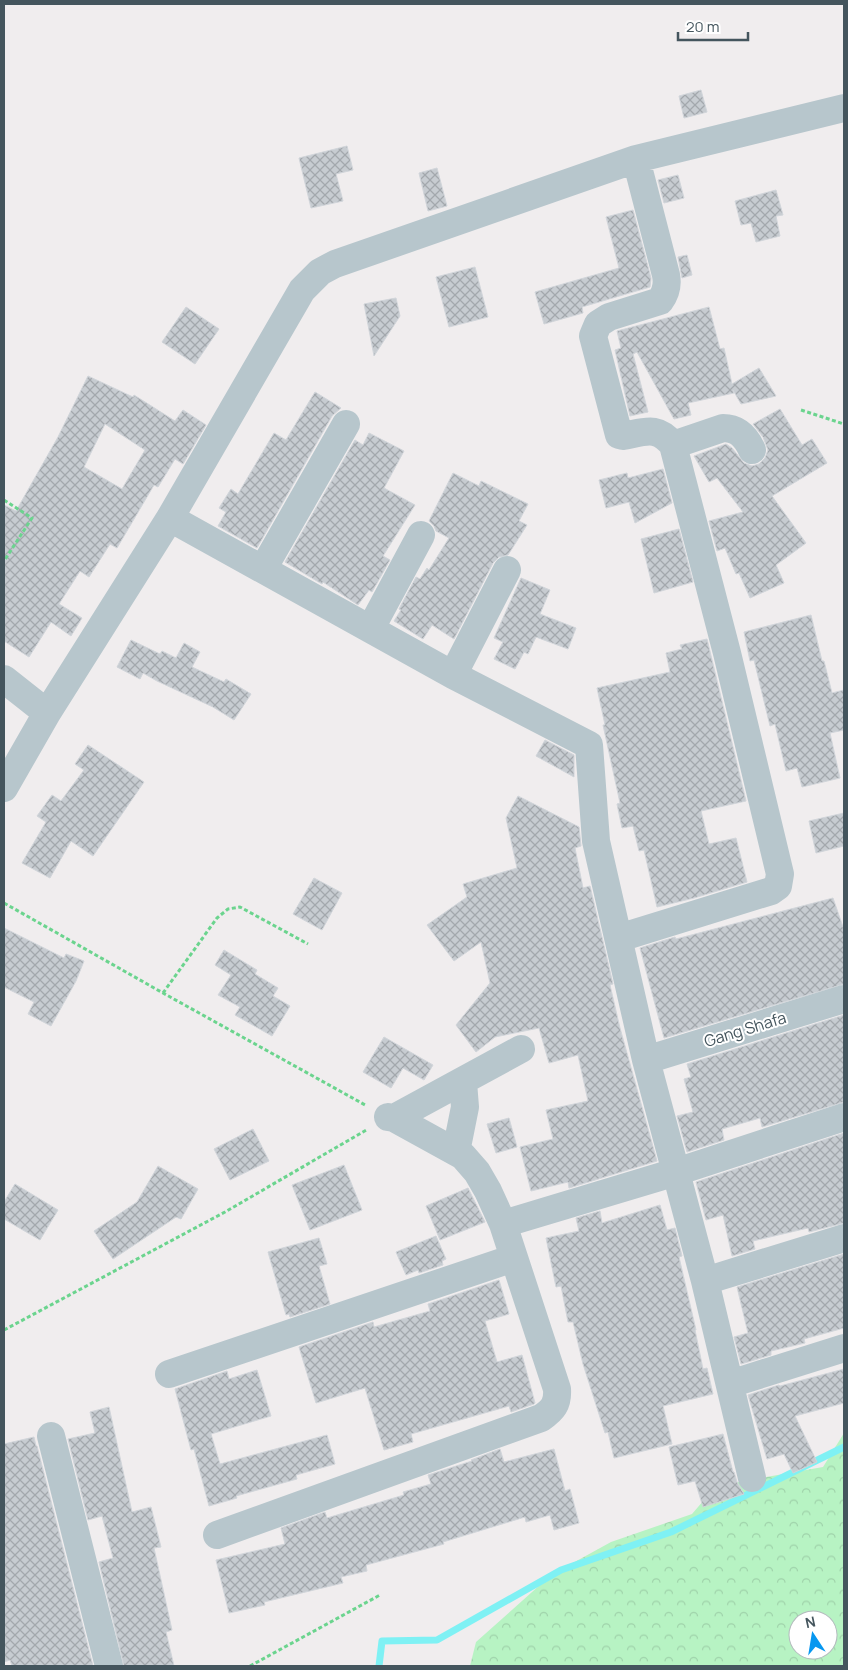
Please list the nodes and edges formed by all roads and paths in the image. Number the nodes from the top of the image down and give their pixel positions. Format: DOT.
graph roads {
  1 [pos="844,108"];
  2 [pos="636,159"];
  3 [pos="801,410"];
  4 [pos="346,424"];
  5 [pos="844,424"];
  6 [pos="673,445"];
  7 [pos="752,450"];
  8 [pos="4,500"];
  9 [pos="170,518"];
  10 [pos="422,535"];
  11 [pos="4,562"];
  12 [pos="263,570"];
  13 [pos="506,570"];
  14 [pos="371,628"];
  15 [pos="453,675"];
  16 [pos="4,679"];
  17 [pos="47,713"];
  18 [pos="4,788"];
  19 [pos="4,903"];
  20 [pos="619,938"];
  21 [pos="308,944"];
  22 [pos="163,993"];
  23 [pos="844,999"];
  24 [pos="521,1049"];
  25 [pos="646,1060"];
  26 [pos="463,1082"];
  27 [pos="391,1117"];
  28 [pos="844,1117"];
  29 [pos="456,1152"];
  30 [pos="676,1172"];
  31 [pos="503,1224"];
  32 [pos="844,1238"];
  33 [pos="514,1258"];
  34 [pos="705,1282"];
  35 [pos="4,1330"];
  36 [pos="844,1348"];
  37 [pos="169,1374"];
  38 [pos="730,1384"];
  39 [pos="52,1436"];
  40 [pos="752,1478"];
  41 [pos="217,1535"];
  42 [pos="380,1595"];
  43 [pos="108,1666"];
  44 [pos="250,1666"];
  1 -- 2 [label="street"];
  2 -- 6 [label="street"];
  2 -- 9 [label="street"];
  3 -- 5 [label="path"];
  4 -- 12 [label="street"];
  6 -- 7 [label="street"];
  6 -- 20 [label="street"];
  8 -- 11 [label="path"];
  9 -- 12 [label="street"];
  9 -- 17 [label="street"];
  10 -- 14 [label="street"];
  12 -- 14 [label="street"];
  13 -- 15 [label="street"];
  14 -- 15 [label="street"];
  15 -- 20 [label="street"];
  16 -- 17 [label="street"];
  17 -- 18 [label="street"];
  19 -- 22 [label="path"];
  20 -- 25 [label="street"];
  21 -- 22 [label="path"];
  22 -- 27 [label="path"];
  23 -- 25 [label="street, Gang Shafa"];
  24 -- 26 [label="street"];
  25 -- 30 [label="street"];
  26 -- 27 [label="street"];
  26 -- 29 [label="street"];
  27 -- 29 [label="street"];
  27 -- 35 [label="path"];
  28 -- 30 [label="street"];
  29 -- 31 [label="street"];
  30 -- 31 [label="street"];
  30 -- 34 [label="street"];
  31 -- 33 [label="street"];
  32 -- 34 [label="street"];
  33 -- 37 [label="street"];
  33 -- 41 [label="street"];
  34 -- 38 [label="street"];
  36 -- 38 [label="street"];
  38 -- 40 [label="street"];
  39 -- 43 [label="street"];
  42 -- 44 [label="path"];
}
